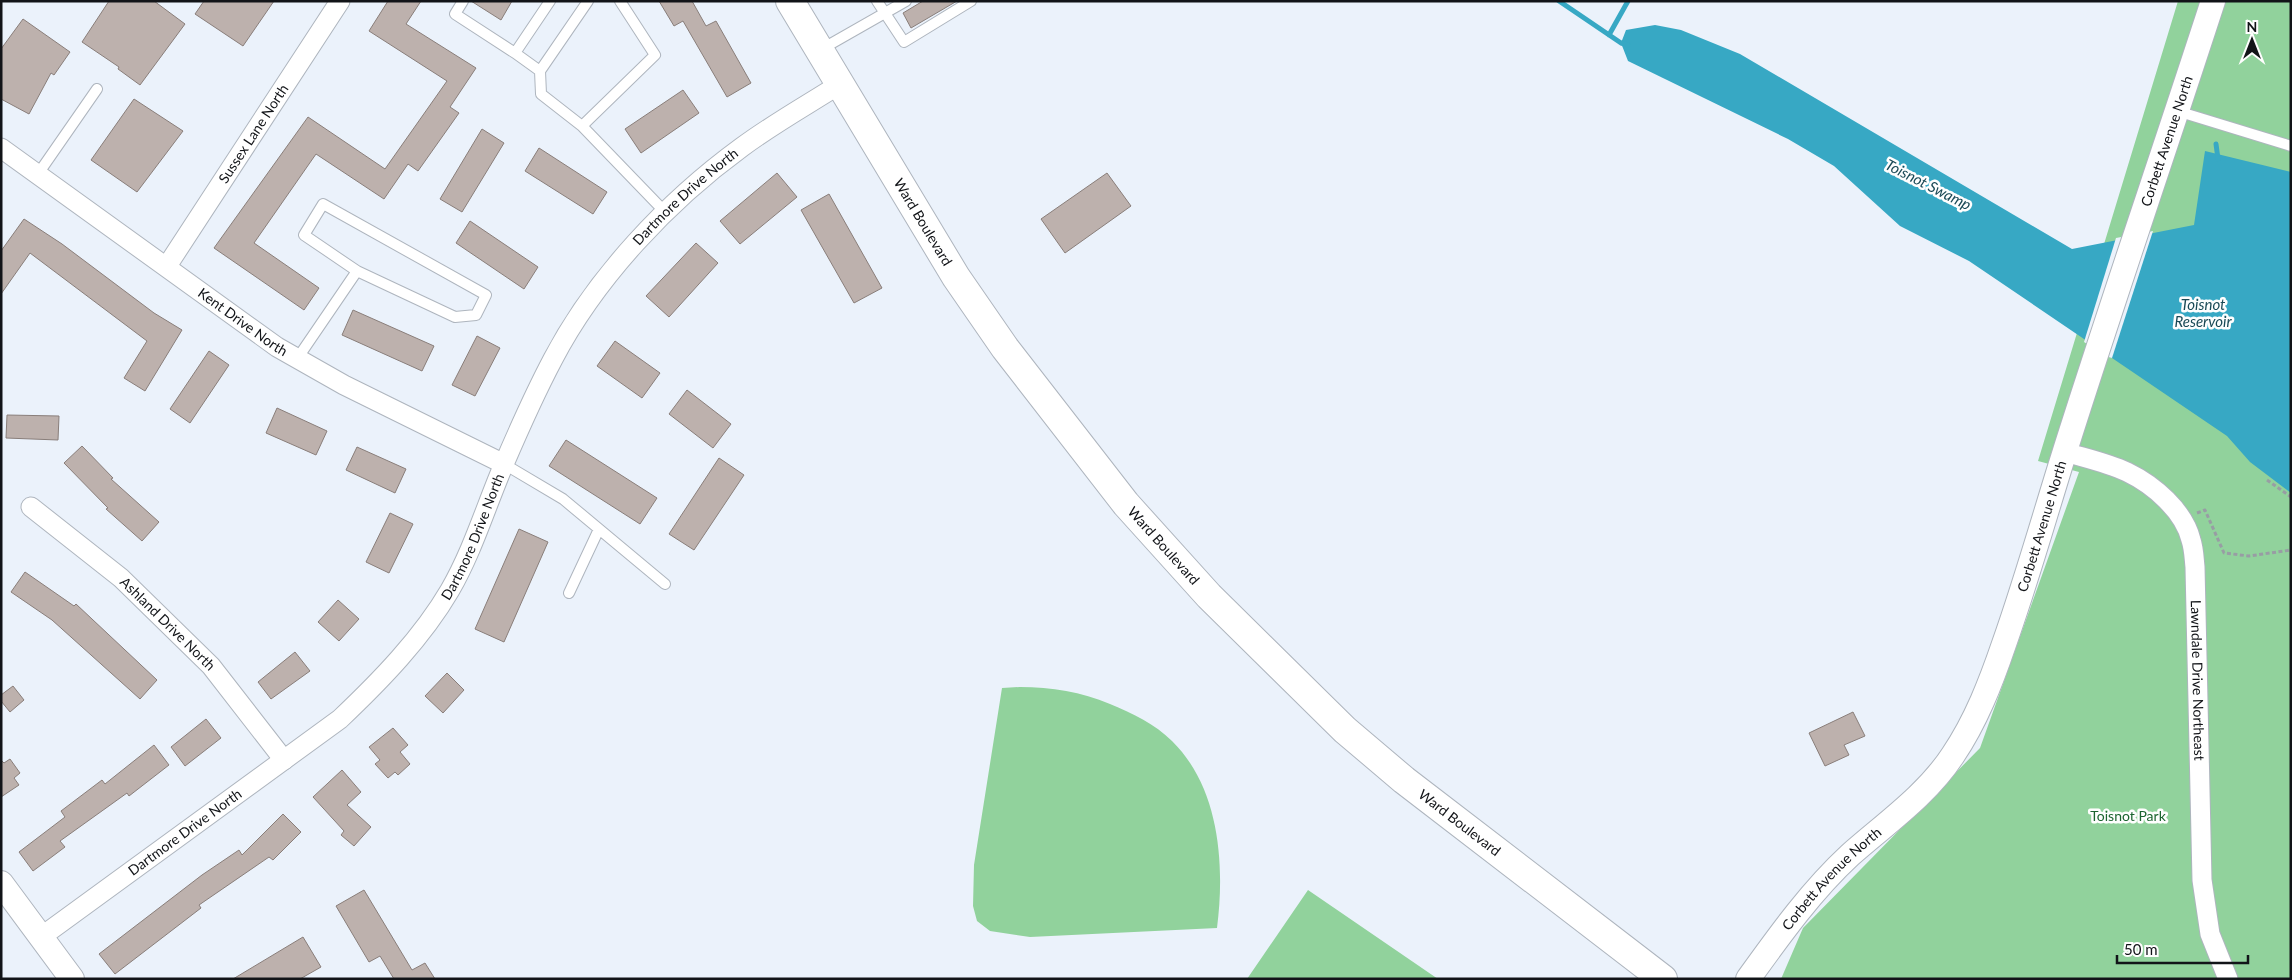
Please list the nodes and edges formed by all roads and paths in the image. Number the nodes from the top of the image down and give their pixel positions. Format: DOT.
graph roads {
  1 [pos="340,1"];
  2 [pos="463,1"];
  3 [pos="550,1"];
  4 [pos="588,1"];
  5 [pos="620,1"];
  6 [pos="790,1"];
  7 [pos="877,1"];
  8 [pos="906,1"];
  9 [pos="971,1"];
  10 [pos="2213,1"];
  11 [pos="885,14"];
  12 [pos="820,51"];
  13 [pos="514,53"];
  14 [pos="540,71"];
  15 [pos="840,84"];
  16 [pos="97,89"];
  17 [pos="2177,111"];
  18 [pos="582,126"];
  19 [pos="2291,146"];
  20 [pos="1,148"];
  21 [pos="38,174"];
  22 [pos="665,212"];
  23 [pos="167,266"];
  24 [pos="357,271"];
  25 [pos="297,359"];
  26 [pos="2065,452"];
  27 [pos="504,464"];
  28 [pos="2267,480"];
  29 [pos="2291,497"];
  30 [pos="31,507"];
  31 [pos="2182,519"];
  32 [pos="599,529"];
  33 [pos="2291,550"];
  34 [pos="665,584"];
  35 [pos="569,593"];
  36 [pos="284,760"];
  37 [pos="1,883"];
  38 [pos="41,937"];
  39 [pos="72,979"];
  40 [pos="1663,979"];
  41 [pos="1748,979"];
  42 [pos="2228,979"];
  1 -- 23 [label="street, Sussex Lane North"];
  2 -- 13 [label="lane"];
  3 -- 13 [label="lane"];
  4 -- 14 [label="lane"];
  5 -- 18 [label="lane"];
  6 -- 12 [label="main road, Ward Boulevard"];
  7 -- 11 [label="lane"];
  8 -- 11 [label="lane"];
  9 -- 11 [label="lane"];
  10 -- 17 [label="street, Corbett Avenue North"];
  11 -- 12 [label="lane"];
  12 -- 15 [label="main road, Ward Boulevard"];
  13 -- 14 [label="lane"];
  14 -- 18 [label="lane"];
  15 -- 22 [label="street, Dartmore Drive North"];
  15 -- 40 [label="main road, Ward Boulevard"];
  16 -- 21 [label="lane"];
  17 -- 19 [label="lane"];
  17 -- 26 [label="street, Corbett Avenue North"];
  18 -- 22 [label="lane"];
  20 -- 21 [label="street, Kent Drive North"];
  21 -- 23 [label="street, Kent Drive North"];
  22 -- 27 [label="street, Dartmore Drive North"];
  23 -- 25 [label="street, Kent Drive North"];
  24 -- 24 [label="lane"];
  24 -- 25 [label="lane"];
  25 -- 27 [label="street, Kent Drive North"];
  26 -- 31 [label="street, Lawndale Drive Northeast"];
  26 -- 41 [label="street, Corbett Avenue North"];
  27 -- 32 [label="lane"];
  27 -- 36 [label="street, Dartmore Drive North"];
  28 -- 29 [label="path"];
  30 -- 36 [label="street, Ashland Drive North"];
  31 -- 33 [label="path"];
  31 -- 42 [label="street, Lawndale Drive Northeast"];
  32 -- 34 [label="lane"];
  32 -- 35 [label="lane"];
  36 -- 38 [label="street, Dartmore Drive North"];
  37 -- 38 [label="street"];
  38 -- 39 [label="street"];
}
